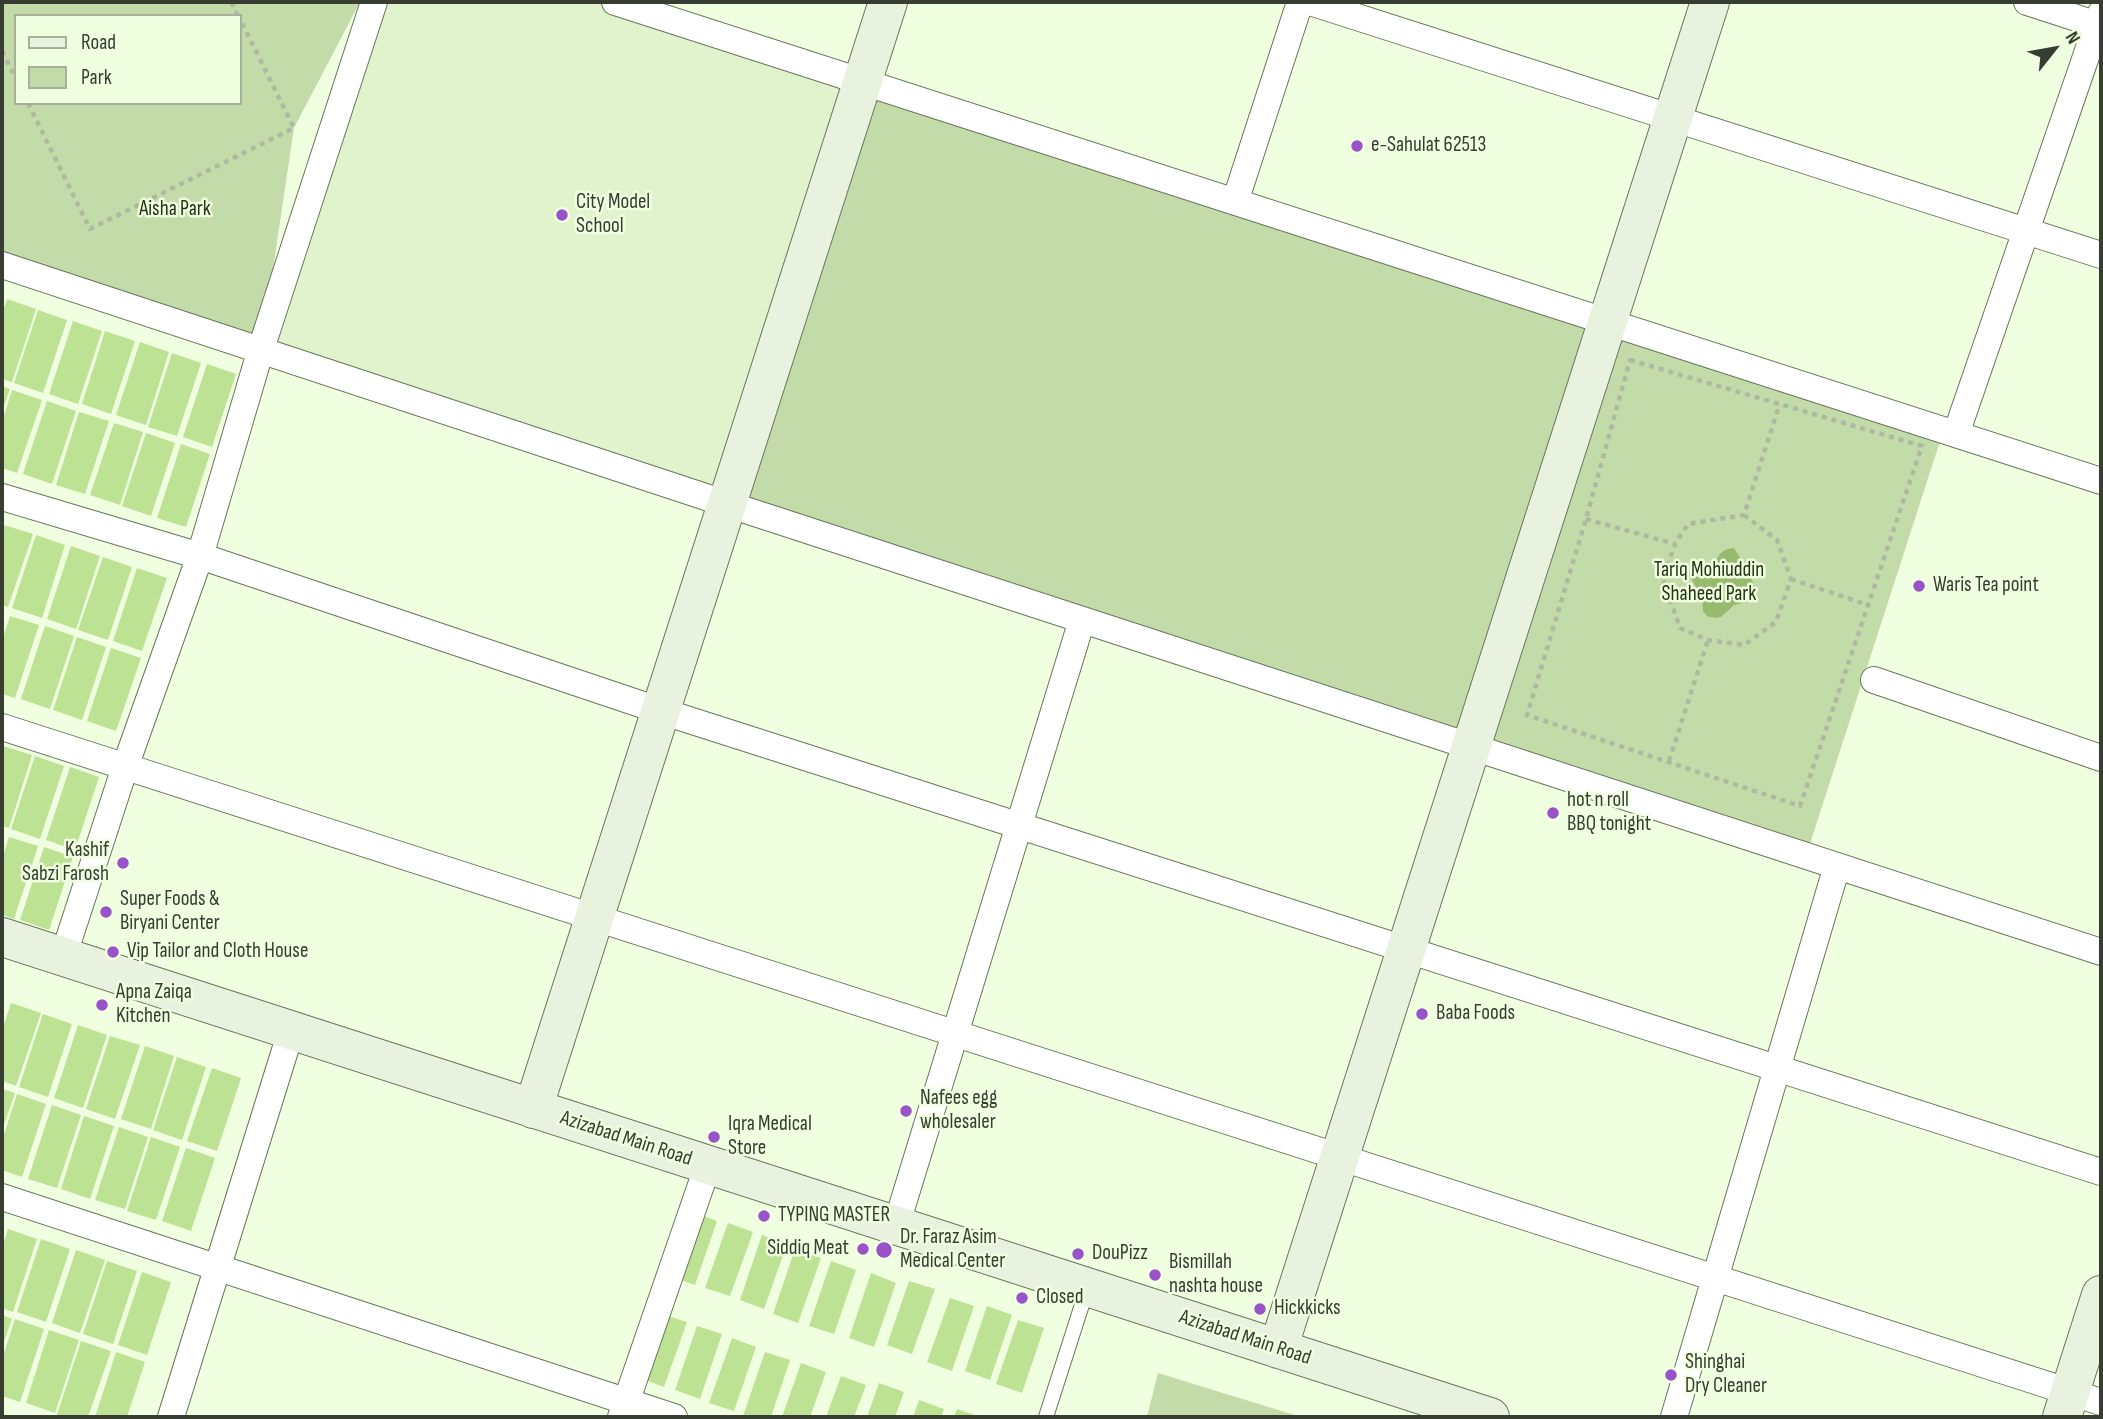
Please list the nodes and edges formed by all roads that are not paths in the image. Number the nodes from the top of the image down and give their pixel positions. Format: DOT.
graph roads {
  1 [pos="374,2"];
  2 [pos="615,2"];
  3 [pos="888,2"];
  4 [pos="1300,2"];
  5 [pos="1310,2"];
  6 [pos="1710,2"];
  7 [pos="2027,2"];
  8 [pos="2100,21"];
  9 [pos="863,81"];
  10 [pos="1673,118"];
  11 [pos="1235,202"];
  12 [pos="2026,231"];
  13 [pos="2101,255"];
  14 [pos="2,265"];
  15 [pos="1608,322"];
  16 [pos="261,349"];
  17 [pos="1955,434"];
  18 [pos="2101,481"];
  19 [pos="2,497"];
  20 [pos="727,504"];
  21 [pos="200,556"];
  22 [pos="1082,620"];
  23 [pos="1874,680"];
  24 [pos="661,711"];
  25 [pos="2,727"];
  26 [pos="1472,747"];
  27 [pos="2101,758"];
  28 [pos="125,767"];
  29 [pos="1019,825"];
  30 [pos="1837,866"];
  31 [pos="595,918"];
  32 [pos="2,937"];
  33 [pos="1406,950"];
  34 [pos="2101,952"];
  35 [pos="63,957"];
  36 [pos="291,1031"];
  37 [pos="955,1034"];
  38 [pos="1777,1068"];
  39 [pos="533,1109"];
  40 [pos="1340,1158"];
  41 [pos="708,1165"];
  42 [pos="2101,1172"];
  43 [pos="2,1197"];
  44 [pos="896,1226"];
  45 [pos="218,1268"];
  46 [pos="1715,1278"];
  47 [pos="1088,1288"];
  48 [pos="2101,1295"];
  49 [pos="1278,1349"];
  50 [pos="2078,1404"];
  51 [pos="623,1409"];
  52 [pos="1451,1411"];
  53 [pos="171,1417"];
  54 [pos="674,1417"];
  55 [pos="1046,1417"];
  56 [pos="1490,1417"];
  57 [pos="1674,1417"];
  1 -- 16 [label="street"];
  2 -- 9 [label="street"];
  3 -- 9 [label="street"];
  4 -- 11 [label="street"];
  5 -- 10 [label="street"];
  6 -- 10 [label="street"];
  7 -- 8 [label="street"];
  8 -- 12 [label="street"];
  9 -- 11 [label="street"];
  9 -- 20 [label="street"];
  10 -- 12 [label="street"];
  10 -- 15 [label="street"];
  11 -- 15 [label="street"];
  12 -- 13 [label="street"];
  12 -- 17 [label="street"];
  14 -- 16 [label="street"];
  15 -- 17 [label="street"];
  15 -- 26 [label="street"];
  16 -- 20 [label="street"];
  16 -- 21 [label="street"];
  17 -- 18 [label="street"];
  19 -- 21 [label="street"];
  20 -- 22 [label="street"];
  20 -- 24 [label="street"];
  21 -- 24 [label="street"];
  21 -- 28 [label="street"];
  22 -- 26 [label="street"];
  22 -- 29 [label="street"];
  23 -- 27 [label="street"];
  24 -- 29 [label="street"];
  24 -- 31 [label="street"];
  25 -- 28 [label="street"];
  26 -- 30 [label="street"];
  26 -- 33 [label="street"];
  28 -- 31 [label="street"];
  28 -- 35 [label="street"];
  29 -- 33 [label="street"];
  29 -- 37 [label="street"];
  30 -- 34 [label="street"];
  30 -- 38 [label="street"];
  31 -- 37 [label="street"];
  31 -- 39 [label="street"];
  32 -- 35 [label="street, Azizabad Main Road"];
  33 -- 38 [label="street"];
  33 -- 40 [label="street"];
  35 -- 36 [label="street, Azizabad Main Road"];
  36 -- 39 [label="street, Azizabad Main Road"];
  36 -- 45 [label="street"];
  37 -- 40 [label="street"];
  37 -- 44 [label="street"];
  38 -- 42 [label="street"];
  38 -- 46 [label="street"];
  39 -- 41 [label="street, Azizabad Main Road"];
  40 -- 46 [label="street"];
  40 -- 49 [label="street"];
  41 -- 44 [label="street, Azizabad Main Road"];
  41 -- 51 [label="street"];
  43 -- 45 [label="street"];
  44 -- 47 [label="street, Azizabad Main Road"];
  45 -- 51 [label="street"];
  45 -- 53 [label="street"];
  46 -- 50 [label="street"];
  46 -- 57 [label="street"];
  47 -- 49 [label="street, Azizabad Main Road"];
  47 -- 55 [label="lane"];
  48 -- 50 [label="street"];
  49 -- 52 [label="street, Azizabad Main Road"];
  51 -- 54 [label="street"];
  52 -- 56 [label="street, Azizabad Main Road"];
}
